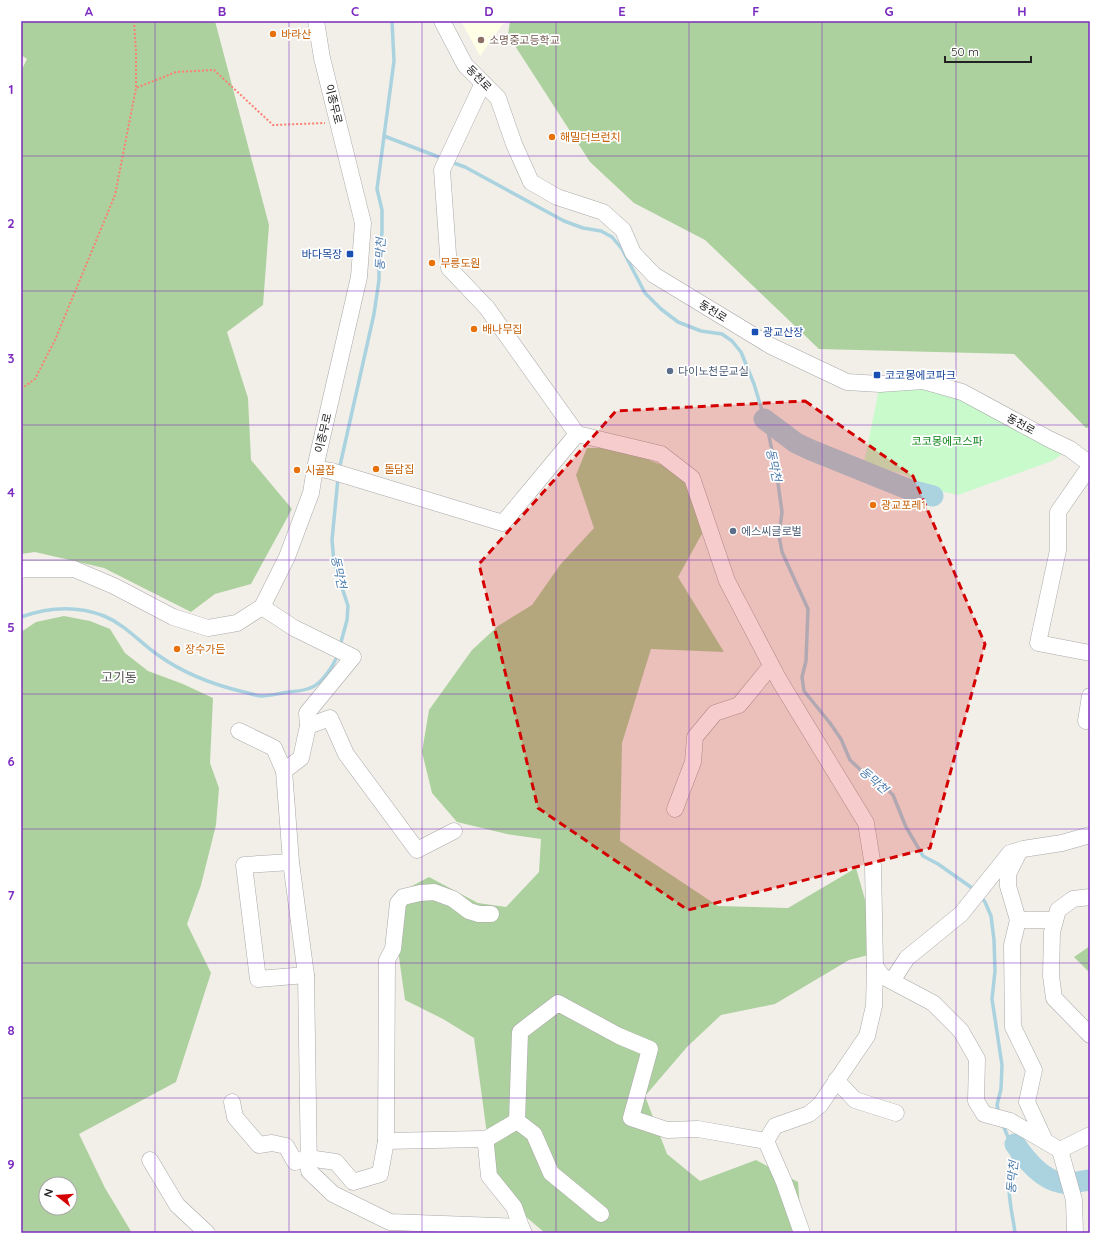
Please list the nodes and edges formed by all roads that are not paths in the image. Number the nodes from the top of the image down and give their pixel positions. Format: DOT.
graph roads {
  1 [pos="316,21"];
  2 [pos="442,21"];
  3 [pos="483,83"];
  4 [pos="577,434"];
  5 [pos="1090,465"];
  6 [pos="315,468"];
  7 [pos="21,570"];
  8 [pos="262,607"];
  9 [pos="1090,653"];
  10 [pos="770,666"];
  11 [pos="1090,696"];
  12 [pos="1086,721"];
  13 [pos="308,726"];
  14 [pos="239,731"];
  15 [pos="284,771"];
  16 [pos="675,808"];
  17 [pos="454,831"];
  18 [pos="1090,835"];
  19 [pos="1019,850"];
  20 [pos="292,862"];
  21 [pos="1090,897"];
  22 [pos="491,914"];
  23 [pos="1018,920"];
  24 [pos="1055,920"];
  25 [pos="875,966"];
  26 [pos="306,975"];
  27 [pos="892,982"];
  28 [pos="1090,1035"];
  29 [pos="836,1080"];
  30 [pos="232,1102"];
  31 [pos="1027,1102"];
  32 [pos="896,1113"];
  33 [pos="517,1121"];
  34 [pos="1010,1121"];
  35 [pos="1090,1135"];
  36 [pos="766,1140"];
  37 [pos="386,1141"];
  38 [pos="483,1141"];
  39 [pos="1045,1141"];
  40 [pos="1060,1150"];
  41 [pos="308,1158"];
  42 [pos="150,1160"];
  43 [pos="601,1214"];
  44 [pos="523,1230"];
  45 [pos="207,1233"];
  46 [pos="802,1233"];
  47 [pos="1075,1233"];
  1 -- 6 [label="street, 이종무로"];
  2 -- 3 [label="street, 동천로"];
  3 -- 4 [label="street"];
  3 -- 5 [label="street, 동천로"];
  4 -- 6 [label="street"];
  4 -- 10 [label="street"];
  5 -- 9 [label="street"];
  6 -- 8 [label="street, 이종무로"];
  7 -- 8 [label="street"];
  8 -- 13 [label="street"];
  10 -- 16 [label="street"];
  10 -- 25 [label="street"];
  11 -- 12 [label="street"];
  13 -- 15 [label="street"];
  13 -- 17 [label="street"];
  14 -- 15 [label="street"];
  15 -- 20 [label="street"];
  18 -- 19 [label="street"];
  19 -- 23 [label="street"];
  19 -- 27 [label="street"];
  20 -- 26 [label="street"];
  20 -- 26 [label="street"];
  21 -- 24 [label="street"];
  22 -- 37 [label="street"];
  23 -- 24 [label="street"];
  23 -- 31 [label="street"];
  24 -- 28 [label="street"];
  25 -- 27 [label="street"];
  25 -- 29 [label="street"];
  26 -- 41 [label="street"];
  27 -- 34 [label="street"];
  29 -- 32 [label="street"];
  29 -- 36 [label="street"];
  30 -- 41 [label="street"];
  31 -- 34 [label="street"];
  31 -- 39 [label="street"];
  33 -- 36 [label="street"];
  33 -- 38 [label="street"];
  33 -- 43 [label="street"];
  34 -- 39 [label="street"];
  35 -- 40 [label="street"];
  36 -- 46 [label="street"];
  37 -- 38 [label="street"];
  37 -- 41 [label="street"];
  38 -- 44 [label="street"];
  39 -- 40 [label="street"];
  40 -- 47 [label="street"];
  41 -- 44 [label="street"];
  42 -- 45 [label="street"];
}
